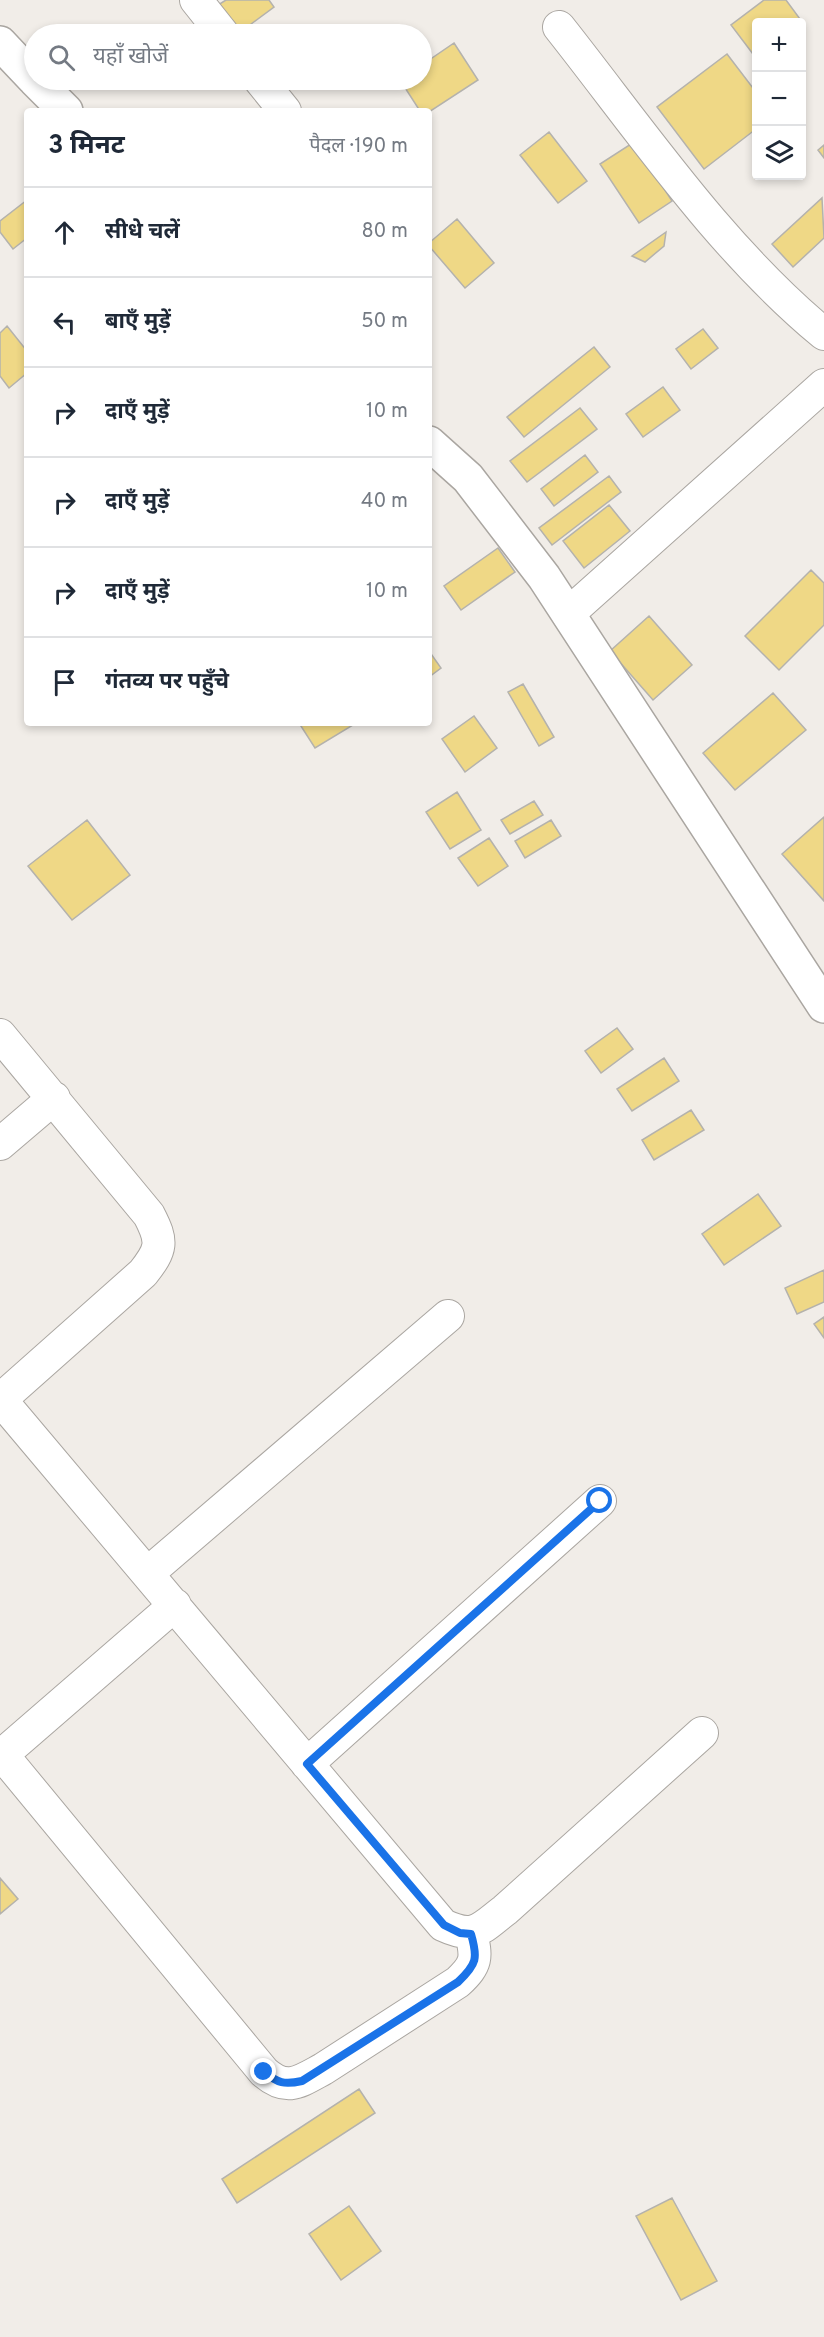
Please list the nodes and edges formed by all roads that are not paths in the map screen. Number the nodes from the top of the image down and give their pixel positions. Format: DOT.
graph roads {
  1 [pos="195,0"];
  2 [pos="215,24"];
  3 [pos="560,27"];
  4 [pos="0,43"];
  5 [pos="24,68"];
  6 [pos="46,90"];
  7 [pos="268,90"];
  8 [pos="63,108"];
  9 [pos="283,108"];
  10 [pos="819,319"];
  11 [pos="824,385"];
  12 [pos="432,446"];
  13 [pos="568,614"];
  14 [pos="824,1006"];
  15 [pos="0,1035"];
  16 [pos="54,1098"];
  17 [pos="0,1144"];
  18 [pos="448,1316"];
  19 [pos="0,1399"];
  20 [pos="600,1501"];
  21 [pos="148,1573"];
  22 [pos="175,1605"];
  23 [pos="702,1733"];
  24 [pos="1,1753"];
  25 [pos="307,1764"];
  26 [pos="471,1934"];
  1 -- 2 [label="street"];
  3 -- 10 [label="street"];
  4 -- 5 [label="street"];
  6 -- 8 [label="street"];
  7 -- 9 [label="street"];
  11 -- 13 [label="street"];
  12 -- 13 [label="street"];
  13 -- 14 [label="street"];
  15 -- 16 [label="street"];
  16 -- 17 [label="street"];
  16 -- 19 [label="street"];
  18 -- 21 [label="street"];
  19 -- 21 [label="street"];
  20 -- 25 [label="street"];
  21 -- 22 [label="street"];
  22 -- 24 [label="street"];
  22 -- 25 [label="street"];
  23 -- 26 [label="street"];
  24 -- 26 [label="street"];
  25 -- 26 [label="street"];
}
